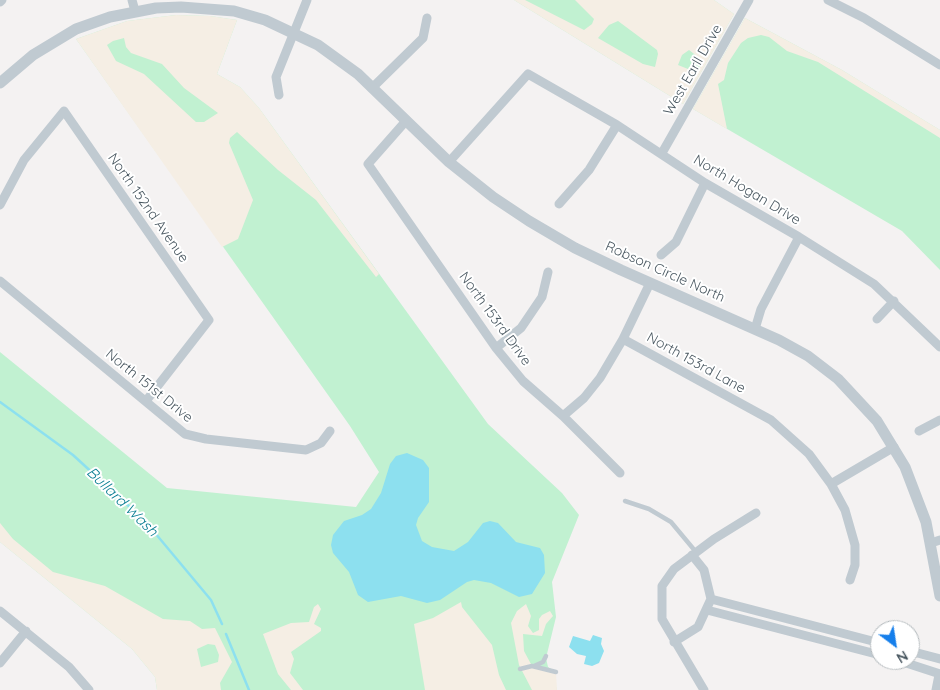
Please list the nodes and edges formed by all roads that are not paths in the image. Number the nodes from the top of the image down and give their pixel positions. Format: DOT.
graph roads {
  1 [pos="307,0"];
  2 [pos="749,0"];
  3 [pos="828,0"];
  4 [pos="134,6"];
  5 [pos="427,18"];
  6 [pos="294,32"];
  7 [pos="940,65"];
  8 [pos="0,83"];
  9 [pos="372,88"];
  10 [pos="279,95"];
  11 [pos="405,122"];
  12 [pos="617,125"];
  13 [pos="662,153"];
  14 [pos="449,162"];
  15 [pos="705,183"];
  16 [pos="1,200"];
  17 [pos="559,204"];
  18 [pos="799,237"];
  19 [pos="660,255"];
  20 [pos="548,272"];
  21 [pos="0,281"];
  22 [pos="650,283"];
  23 [pos="894,300"];
  24 [pos="877,319"];
  25 [pos="755,329"];
  26 [pos="623,339"];
  27 [pos="940,347"];
  28 [pos="496,348"];
  29 [pos="146,401"];
  30 [pos="563,416"];
  31 [pos="940,420"];
  32 [pos="919,431"];
  33 [pos="330,432"];
  34 [pos="894,447"];
  35 [pos="620,473"];
  36 [pos="831,484"];
  37 [pos="624,501"];
  38 [pos="756,514"];
  39 [pos="935,542"];
  40 [pos="694,553"];
  41 [pos="850,580"];
  42 [pos="940,596"];
  43 [pos="711,599"];
  44 [pos="707,610"];
  45 [pos="0,611"];
  46 [pos="26,631"];
  47 [pos="870,640"];
  48 [pos="674,642"];
  49 [pos="870,652"];
  50 [pos="920,654"];
  51 [pos="546,656"];
  52 [pos="940,659"];
  53 [pos="0,663"];
  54 [pos="534,666"];
  55 [pos="920,667"];
  56 [pos="520,669"];
  57 [pos="556,672"];
  58 [pos="940,674"];
  59 [pos="89,690"];
  60 [pos="704,690"];
  61 [pos="937,690"];
  1 -- 6 [label="street"];
  2 -- 13 [label="street, West Earll Drive"];
  3 -- 7 [label="street"];
  4 -- 6 [label="street, Robson Circle North"];
  4 -- 8 [label="street, Robson Circle North"];
  5 -- 9 [label="street"];
  6 -- 9 [label="street, Robson Circle North"];
  6 -- 10 [label="street"];
  9 -- 11 [label="street, Robson Circle North"];
  11 -- 14 [label="street, Robson Circle North"];
  11 -- 28 [label="street, North 153rd Drive"];
  12 -- 13 [label="street, North Hogan Drive"];
  12 -- 14 [label="street, North Hogan Drive"];
  12 -- 17 [label="street"];
  13 -- 15 [label="street, North Hogan Drive"];
  14 -- 22 [label="street, Robson Circle North"];
  15 -- 18 [label="street, North Hogan Drive"];
  15 -- 19 [label="street"];
  16 -- 29 [label="street, North 152nd Avenue"];
  18 -- 23 [label="street, North Hogan Drive"];
  18 -- 25 [label="street"];
  20 -- 28 [label="street"];
  21 -- 29 [label="street, North 151st Drive"];
  22 -- 25 [label="street, Robson Circle North"];
  22 -- 26 [label="street"];
  23 -- 24 [label="street"];
  23 -- 27 [label="street, North Hogan Drive"];
  25 -- 34 [label="street, Robson Circle North"];
  26 -- 30 [label="street"];
  26 -- 36 [label="street, North 153rd Lane"];
  28 -- 30 [label="street, North 153rd Drive"];
  29 -- 33 [label="street, North 151st Drive"];
  30 -- 35 [label="street, North 153rd Drive"];
  31 -- 32 [label="street"];
  34 -- 36 [label="street"];
  34 -- 39 [label="street, Robson Circle North"];
  36 -- 41 [label="street, North 153rd Lane"];
  37 -- 40 [label="lane"];
  38 -- 40 [label="street"];
  39 -- 42 [label="street, Robson Circle North"];
  40 -- 43 [label="street"];
  40 -- 48 [label="street"];
  43 -- 44 [label="street"];
  43 -- 47 [label="street"];
  44 -- 48 [label="street"];
  44 -- 49 [label="street"];
  45 -- 46 [label="street"];
  46 -- 53 [label="street"];
  46 -- 59 [label="street"];
  48 -- 60 [label="street"];
  50 -- 52 [label="street"];
  51 -- 54 [label="lane"];
  54 -- 56 [label="lane"];
  54 -- 57 [label="lane"];
  55 -- 58 [label="street"];
  58 -- 61 [label="street"];
}
